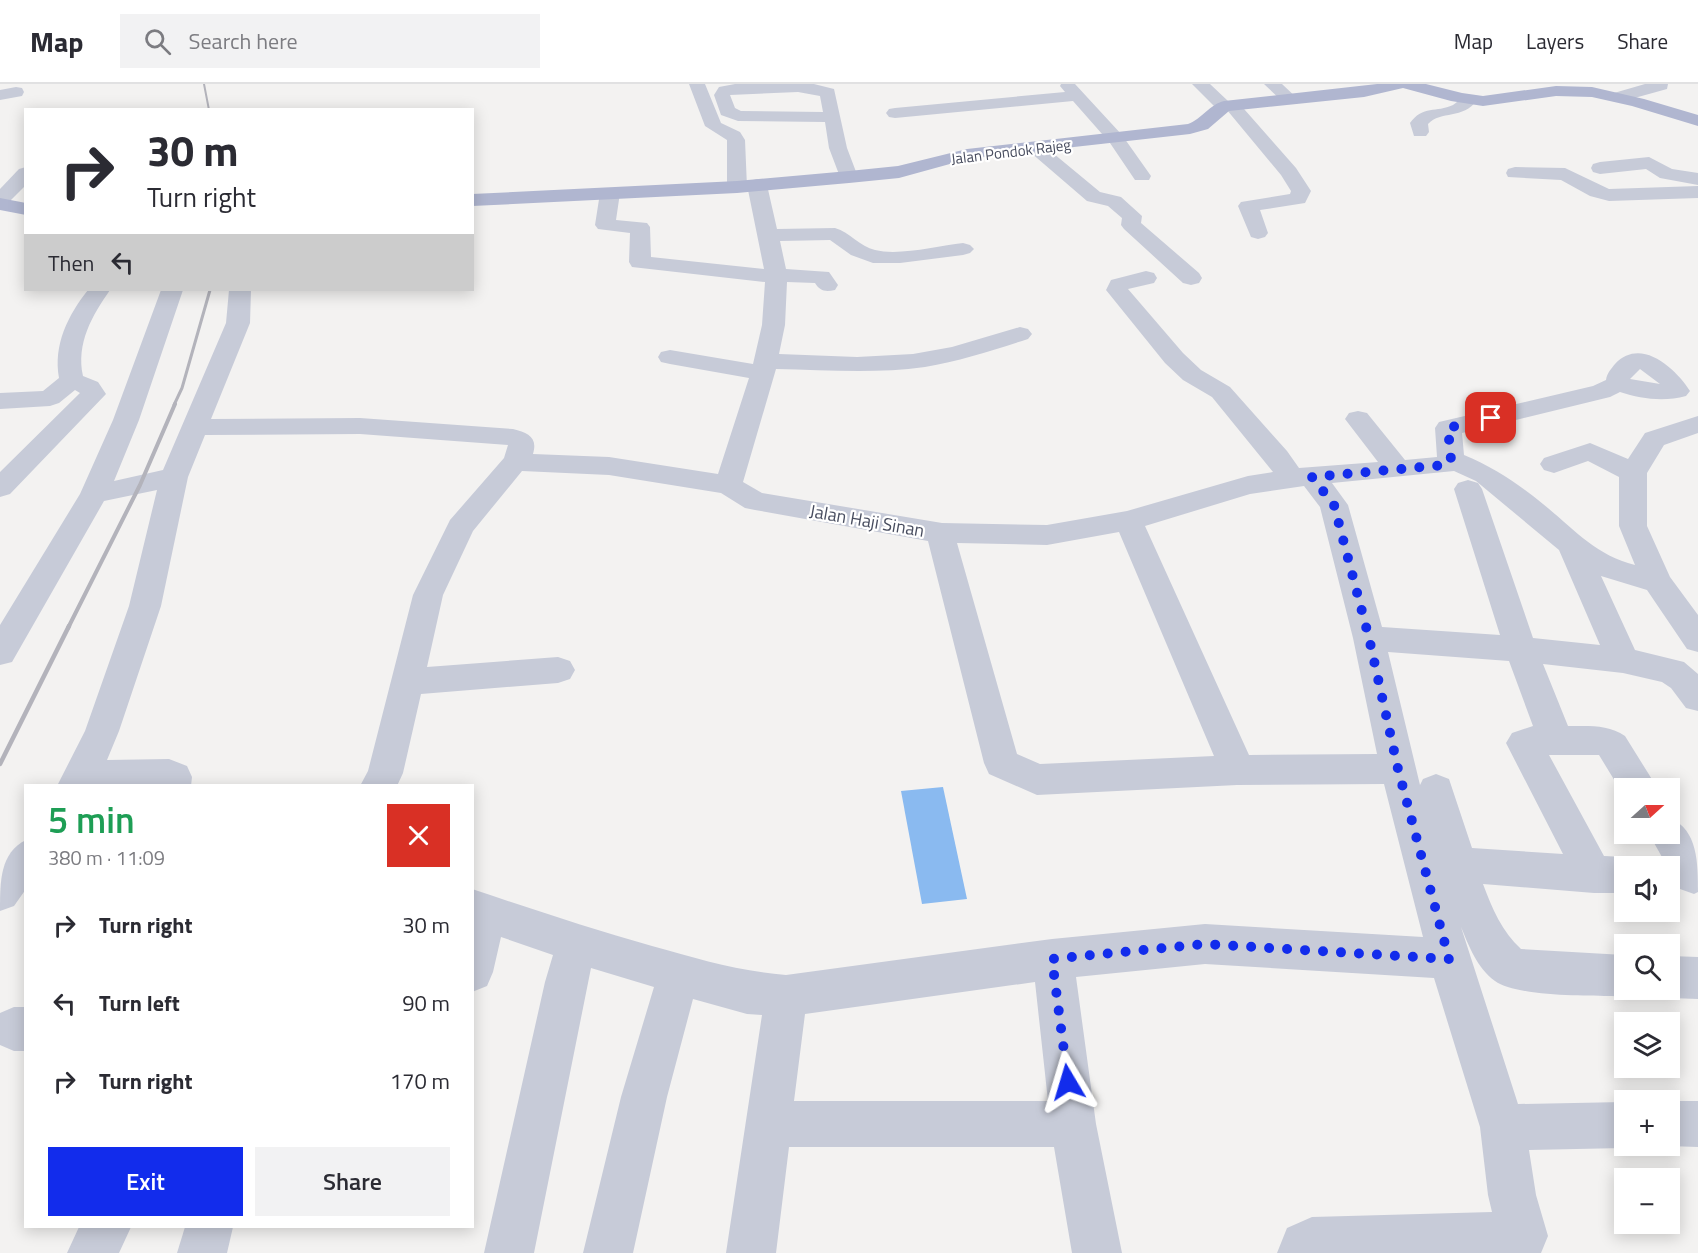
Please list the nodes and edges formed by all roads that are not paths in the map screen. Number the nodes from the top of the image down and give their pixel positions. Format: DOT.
graph roads {
  1 [pos="697,84"];
  2 [pos="1200,84"];
  3 [pos="1272,84"];
  4 [pos="1398,84"];
  5 [pos="1408,84"];
  6 [pos="1661,86"];
  7 [pos="1620,97"];
  8 [pos="1469,99"];
  9 [pos="1290,100"];
  10 [pos="1228,105"];
  11 [pos="895,112"];
  12 [pos="831,117"];
  13 [pos="1698,121"];
  14 [pos="1420,132"];
  15 [pos="1116,139"];
  16 [pos="1036,148"];
  17 [pos="1600,168"];
  18 [pos="1515,173"];
  19 [pos="24,175"];
  20 [pos="1142,176"];
  21 [pos="849,177"];
  22 [pos="1698,179"];
  23 [pos="747,186"];
  24 [pos="1698,192"];
  25 [pos="610,193"];
  26 [pos="474,200"];
  27 [pos="0,202"];
  28 [pos="24,208"];
  29 [pos="1258,233"];
  30 [pos="768,235"];
  31 [pos="963,249"];
  32 [pos="776,276"];
  33 [pos="1146,278"];
  34 [pos="1191,278"];
  35 [pos="827,285"];
  36 [pos="98,291"];
  37 [pos="172,291"];
  38 [pos="240,291"];
  39 [pos="1020,334"];
  40 [pos="670,357"];
  41 [pos="763,367"];
  42 [pos="72,380"];
  43 [pos="1618,383"];
  44 [pos="0,401"];
  45 [pos="1358,419"];
  46 [pos="1698,424"];
  47 [pos="196,427"];
  48 [pos="1451,460"];
  49 [pos="515,462"];
  50 [pos="1554,464"];
  51 [pos="1397,468"];
  52 [pos="1633,473"];
  53 [pos="174,477"];
  54 [pos="1302,477"];
  55 [pos="728,485"];
  56 [pos="0,488"];
  57 [pos="1468,489"];
  58 [pos="94,494"];
  59 [pos="1128,521"];
  60 [pos="942,533"];
  61 [pos="1574,550"];
  62 [pos="1657,581"];
  63 [pos="1381,591"];
  64 [pos="1380,638"];
  65 [pos="1698,640"];
  66 [pos="1521,649"];
  67 [pos="0,653"];
  68 [pos="1623,660"];
  69 [pos="558,670"];
  70 [pos="406,682"];
  71 [pos="1405,690"];
  72 [pos="1698,698"];
  73 [pos="1552,730"];
  74 [pos="1398,769"];
  75 [pos="1237,770"];
  76 [pos="1633,778"];
  77 [pos="79,781"];
  78 [pos="173,784"];
  79 [pos="379,784"];
  80 [pos="1436,790"];
  81 [pos="1673,844"];
  82 [pos="24,859"];
  83 [pos="1440,864"];
  84 [pos="1609,875"];
  85 [pos="1687,876"];
  86 [pos="0,893"];
  87 [pos="477,934"];
  88 [pos="577,944"];
  89 [pos="1052,959"];
  90 [pos="1449,959"];
  91 [pos="679,974"];
  92 [pos="1614,976"];
  93 [pos="1680,977"];
  94 [pos="1698,978"];
  95 [pos="786,996"];
  96 [pos="768,1124"];
  97 [pos="1073,1124"];
  98 [pos="1680,1124"];
  99 [pos="1698,1124"];
  100 [pos="1614,1125"];
  101 [pos="1503,1127"];
  102 [pos="106,1228"];
  103 [pos="209,1228"];
  104 [pos="1526,1245"];
  105 [pos="92,1253"];
  106 [pos="202,1253"];
  107 [pos="509,1253"];
  108 [pos="608,1253"];
  109 [pos="751,1253"];
  110 [pos="1097,1253"];
  111 [pos="1302,1253"];
  1 -- 23 [label="street"];
  2 -- 10 [label="street"];
  3 -- 9 [label="street"];
  4 -- 9 [label="main road"];
  5 -- 8 [label="main road"];
  6 -- 7 [label="street"];
  7 -- 8 [label="main road"];
  7 -- 13 [label="main road"];
  8 -- 14 [label="street"];
  9 -- 10 [label="main road"];
  10 -- 15 [label="main road, Jalan Pondok Rajeg"];
  10 -- 29 [label="street"];
  11 -- 15 [label="street"];
  12 -- 12 [label="street"];
  12 -- 21 [label="street"];
  15 -- 16 [label="main road, Jalan Pondok Rajeg"];
  15 -- 20 [label="street"];
  16 -- 21 [label="main road, Jalan Pondok Rajeg"];
  16 -- 34 [label="street"];
  17 -- 22 [label="street"];
  18 -- 24 [label="street"];
  19 -- 27 [label="street"];
  21 -- 23 [label="main road, Jalan Pondok Rajeg"];
  23 -- 25 [label="main road, Jalan Pondok Rajeg"];
  23 -- 30 [label="street"];
  25 -- 26 [label="main road, Jalan Pondok Rajeg"];
  25 -- 32 [label="street"];
  27 -- 28 [label="main road"];
  30 -- 31 [label="street"];
  30 -- 32 [label="street"];
  32 -- 35 [label="street"];
  32 -- 41 [label="street"];
  33 -- 54 [label="street"];
  36 -- 42 [label="street"];
  37 -- 58 [label="street"];
  38 -- 47 [label="street"];
  39 -- 41 [label="street"];
  40 -- 41 [label="street"];
  41 -- 55 [label="street"];
  42 -- 44 [label="street"];
  42 -- 56 [label="street"];
  43 -- 48 [label="street"];
  45 -- 51 [label="street"];
  46 -- 52 [label="street"];
  47 -- 49 [label="street"];
  47 -- 53 [label="street"];
  48 -- 51 [label="street, Jalan Haji Sinan"];
  48 -- 62 [label="street"];
  49 -- 55 [label="street"];
  49 -- 70 [label="street"];
  50 -- 52 [label="street"];
  51 -- 54 [label="street, Jalan Haji Sinan"];
  52 -- 62 [label="street"];
  53 -- 58 [label="street"];
  53 -- 77 [label="street"];
  54 -- 59 [label="street, Jalan Haji Sinan"];
  54 -- 64 [label="street"];
  55 -- 60 [label="street, Jalan Haji Sinan"];
  57 -- 66 [label="street"];
  58 -- 67 [label="street"];
  59 -- 60 [label="street, Jalan Haji Sinan"];
  59 -- 75 [label="street"];
  60 -- 75 [label="street"];
  61 -- 68 [label="street"];
  62 -- 65 [label="street"];
  63 -- 64 [label="street"];
  64 -- 66 [label="street"];
  64 -- 71 [label="street"];
  64 -- 74 [label="street"];
  66 -- 68 [label="street"];
  66 -- 73 [label="street"];
  68 -- 72 [label="street"];
  69 -- 70 [label="street"];
  70 -- 79 [label="street"];
  74 -- 75 [label="street"];
  74 -- 83 [label="street"];
  76 -- 84 [label="street"];
  77 -- 78 [label="street"];
  80 -- 83 [label="street"];
  81 -- 85 [label="street"];
  82 -- 86 [label="street"];
  83 -- 84 [label="street"];
  83 -- 90 [label="street"];
  83 -- 92 [label="street"];
  87 -- 88 [label="street"];
  88 -- 91 [label="street"];
  88 -- 107 [label="street"];
  89 -- 90 [label="street"];
  89 -- 95 [label="street"];
  89 -- 97 [label="street"];
  90 -- 101 [label="street"];
  91 -- 95 [label="street"];
  91 -- 108 [label="street"];
  93 -- 94 [label="street"];
  95 -- 96 [label="street"];
  96 -- 97 [label="street"];
  96 -- 109 [label="street"];
  97 -- 110 [label="street"];
  98 -- 99 [label="street"];
  100 -- 101 [label="street"];
  101 -- 104 [label="street"];
  102 -- 105 [label="street"];
  103 -- 106 [label="street"];
  104 -- 111 [label="street"];
}
